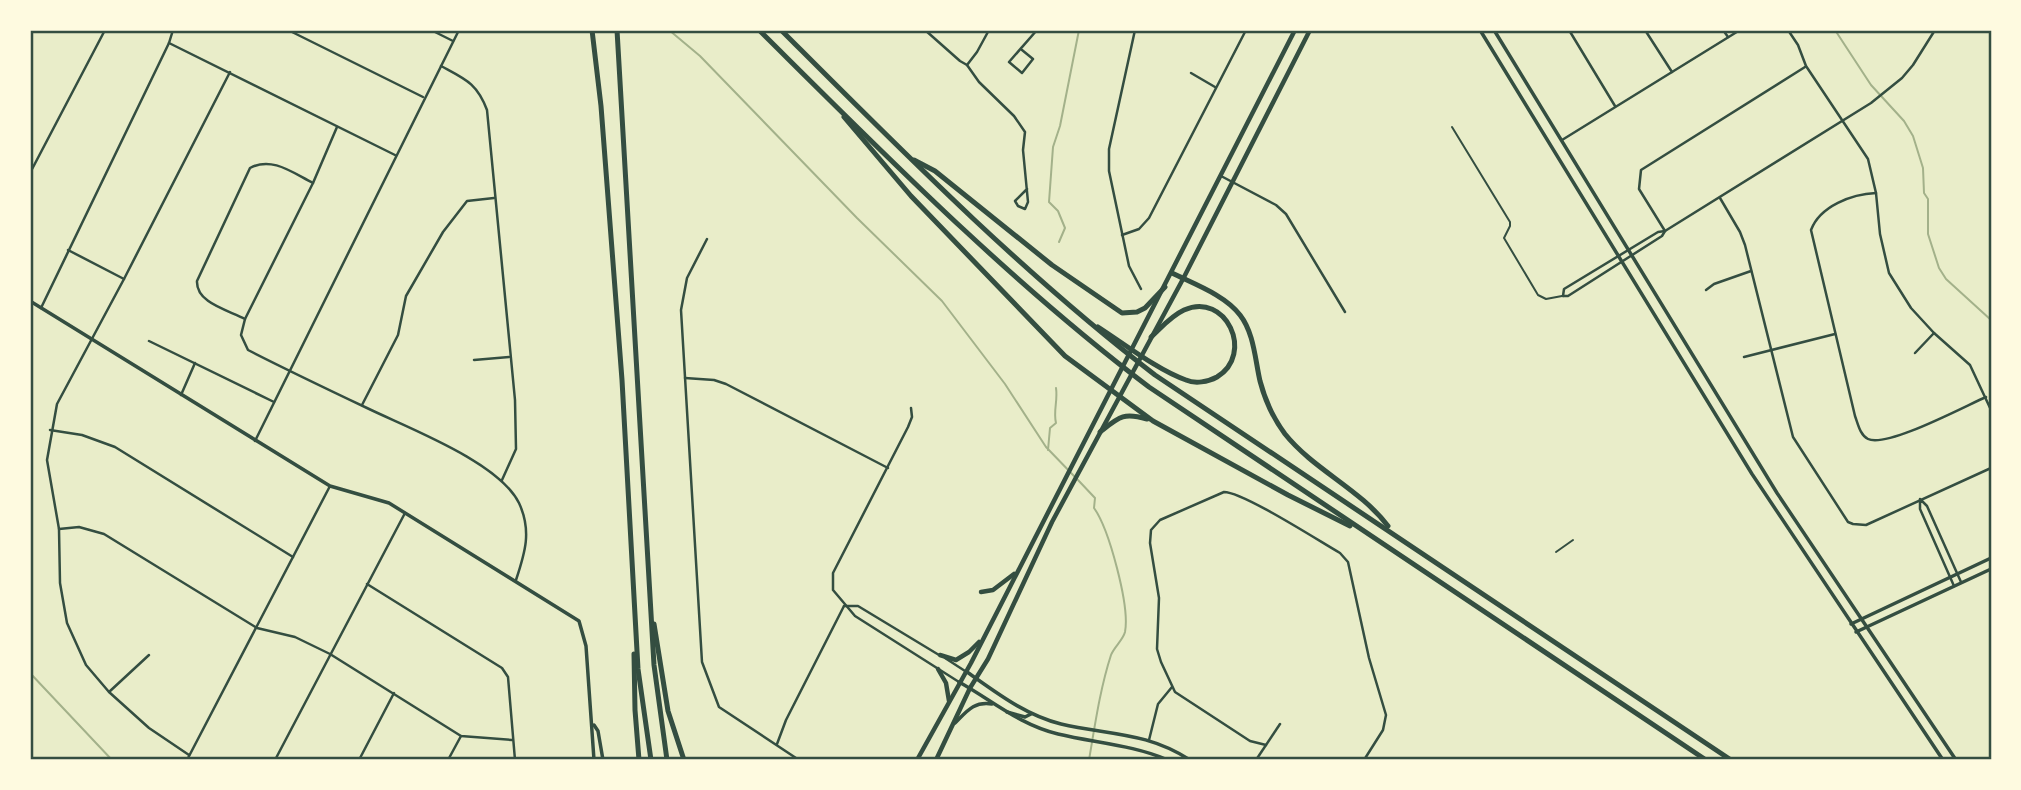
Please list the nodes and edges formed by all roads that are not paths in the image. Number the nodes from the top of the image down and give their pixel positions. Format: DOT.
graph roads {
  1 [pos="105,30"];
  2 [pos="173,30"];
  3 [pos="288,30"];
  4 [pos="431,30"];
  5 [pos="459,30"];
  6 [pos="592,30"];
  7 [pos="617,30"];
  8 [pos="758,30"];
  9 [pos="781,30"];
  10 [pos="926,30"];
  11 [pos="989,30"];
  12 [pos="1037,30"];
  13 [pos="1135,30"];
  14 [pos="1246,30"];
  15 [pos="1295,30"];
  16 [pos="1310,30"];
  17 [pos="1480,30"];
  18 [pos="1494,30"];
  19 [pos="1569,30"];
  20 [pos="1645,30"];
  21 [pos="1723,30"];
  22 [pos="1740,30"];
  23 [pos="1788,30"];
  24 [pos="1935,30"];
  25 [pos="1728,37"];
  26 [pos="453,41"];
  27 [pos="169,43"];
  28 [pos="1022,50"];
  29 [pos="967,65"];
  30 [pos="441,66"];
  31 [pos="1806,66"];
  32 [pos="229,72"];
  33 [pos="1672,72"];
  34 [pos="1191,73"];
  35 [pos="1215,87"];
  36 [pos="424,97"];
  37 [pos="831,100"];
  38 [pos="1615,106"];
  39 [pos="1844,121"];
  40 [pos="337,127"];
  41 [pos="1452,127"];
  42 [pos="1562,139"];
  43 [pos="395,156"];
  44 [pos="909,158"];
  45 [pos="30,173"];
  46 [pos="1221,176"];
  47 [pos="1233,182"];
  48 [pos="313,183"];
  49 [pos="1027,189"];
  50 [pos="1876,193"];
  51 [pos="494,198"];
  52 [pos="1720,198"];
  53 [pos="1665,231"];
  54 [pos="1122,235"];
  55 [pos="707,239"];
  56 [pos="68,250"];
  57 [pos="1631,253"];
  58 [pos="1619,256"];
  59 [pos="1622,262"];
  60 [pos="1752,271"];
  61 [pos="1172,273"];
  62 [pos="124,279"];
  63 [pos="1183,279"];
  64 [pos="1165,287"];
  65 [pos="1141,289"];
  66 [pos="1706,290"];
  67 [pos="1563,296"];
  68 [pos="31,304"];
  69 [pos="41,308"];
  70 [pos="1075,312"];
  71 [pos="1345,312"];
  72 [pos="245,318"];
  73 [pos="1934,333"];
  74 [pos="1835,334"];
  75 [pos="1151,337"];
  76 [pos="92,340"];
  77 [pos="149,341"];
  78 [pos="1772,350"];
  79 [pos="1914,353"];
  80 [pos="509,357"];
  81 [pos="1744,357"];
  82 [pos="474,360"];
  83 [pos="195,363"];
  84 [pos="288,370"];
  85 [pos="685,378"];
  86 [pos="1111,391"];
  87 [pos="181,395"];
  88 [pos="1119,397"];
  89 [pos="1986,397"];
  90 [pos="274,402"];
  91 [pos="362,406"];
  92 [pos="911,408"];
  93 [pos="1991,410"];
  94 [pos="1153,421"];
  95 [pos="50,430"];
  96 [pos="1100,432"];
  97 [pos="255,441"];
  98 [pos="888,468"];
  99 [pos="1991,468"];
  100 [pos="502,481"];
  101 [pos="330,486"];
  102 [pos="1920,499"];
  103 [pos="405,513"];
  104 [pos="59,529"];
  105 [pos="1392,531"];
  106 [pos="1370,536"];
  107 [pos="1573,540"];
  108 [pos="1556,552"];
  109 [pos="293,557"];
  110 [pos="1991,558"];
  111 [pos="1991,569"];
  112 [pos="1018,571"];
  113 [pos="1957,574"];
  114 [pos="1950,577"];
  115 [pos="515,582"];
  116 [pos="1961,582"];
  117 [pos="367,584"];
  118 [pos="649,586"];
  119 [pos="1954,586"];
  120 [pos="634,588"];
  121 [pos="981,592"];
  122 [pos="844,606"];
  123 [pos="1860,618"];
  124 [pos="1851,624"];
  125 [pos="1866,626"];
  126 [pos="257,628"];
  127 [pos="1856,632"];
  128 [pos="982,638"];
  129 [pos="330,654"];
  130 [pos="149,655"];
  131 [pos="940,655"];
  132 [pos="938,669"];
  133 [pos="965,671"];
  134 [pos="976,678"];
  135 [pos="959,682"];
  136 [pos="1172,687"];
  137 [pos="970,688"];
  138 [pos="109,692"];
  139 [pos="394,693"];
  140 [pos="948,701"];
  141 [pos="995,705"];
  142 [pos="1005,712"];
  143 [pos="1031,714"];
  144 [pos="593,724"];
  145 [pos="1280,724"];
  146 [pos="953,725"];
  147 [pos="461,736"];
  148 [pos="512,740"];
  149 [pos="1149,740"];
  150 [pos="776,745"];
  151 [pos="1266,745"];
  152 [pos="189,755"];
  153 [pos="187,760"];
  154 [pos="275,760"];
  155 [pos="359,760"];
  156 [pos="448,760"];
  157 [pos="515,760"];
  158 [pos="594,760"];
  159 [pos="603,760"];
  160 [pos="639,760"];
  161 [pos="651,760"];
  162 [pos="667,760"];
  163 [pos="684,760"];
  164 [pos="799,760"];
  165 [pos="917,760"];
  166 [pos="936,760"];
  167 [pos="1168,760"];
  168 [pos="1191,760"];
  169 [pos="1256,760"];
  170 [pos="1364,760"];
  171 [pos="1706,760"];
  172 [pos="1731,760"];
  173 [pos="1943,760"];
  174 [pos="1956,760"];
  1 -- 45 [label="street"];
  2 -- 27 [label="street"];
  3 -- 36 [label="street"];
  4 -- 26 [label="street"];
  5 -- 26 [label="street"];
  6 -- 120 [label="highway"];
  7 -- 118 [label="highway"];
  8 -- 37 [label="highway"];
  9 -- 44 [label="highway"];
  10 -- 29 [label="street"];
  11 -- 29 [label="street"];
  12 -- 28 [label="street"];
  13 -- 54 [label="street"];
  14 -- 35 [label="street"];
  15 -- 46 [label="main road"];
  16 -- 47 [label="main road"];
  17 -- 58 [label="main road"];
  18 -- 42 [label="main road"];
  19 -- 38 [label="street"];
  20 -- 33 [label="street"];
  21 -- 25 [label="street"];
  22 -- 25 [label="street"];
  23 -- 31 [label="street"];
  24 -- 39 [label="street"];
  25 -- 33 [label="street"];
  26 -- 30 [label="street"];
  27 -- 32 [label="street"];
  27 -- 56 [label="street"];
  28 -- 28 [label="street"];
  29 -- 49 [label="street"];
  30 -- 36 [label="street"];
  30 -- 51 [label="street"];
  31 -- 39 [label="street"];
  31 -- 53 [label="street"];
  32 -- 40 [label="street"];
  32 -- 62 [label="street"];
  33 -- 38 [label="street"];
  34 -- 35 [label="street"];
  35 -- 54 [label="street"];
  36 -- 43 [label="street"];
  37 -- 86 [label="highway"];
  37 -- 106 [label="highway"];
  38 -- 42 [label="street"];
  39 -- 50 [label="street"];
  39 -- 52 [label="street"];
  40 -- 43 [label="street"];
  40 -- 48 [label="street"];
  41 -- 67 [label="street"];
  42 -- 57 [label="main road"];
  43 -- 84 [label="street"];
  44 -- 64 [label="highway"];
  44 -- 70 [label="highway"];
  46 -- 47 [label="street"];
  46 -- 61 [label="main road"];
  47 -- 63 [label="main road"];
  47 -- 71 [label="street"];
  48 -- 72 [label="street"];
  48 -- 72 [label="street"];
  49 -- 49 [label="street"];
  50 -- 73 [label="street"];
  50 -- 74 [label="street"];
  51 -- 80 [label="street"];
  51 -- 91 [label="street"];
  52 -- 53 [label="street"];
  52 -- 60 [label="street"];
  53 -- 57 [label="street"];
  54 -- 65 [label="street"];
  55 -- 85 [label="street"];
  56 -- 62 [label="street"];
  56 -- 69 [label="street"];
  57 -- 58 [label="street"];
  57 -- 59 [label="street"];
  57 -- 123 [label="main road"];
  58 -- 59 [label="main road"];
  58 -- 67 [label="street"];
  59 -- 67 [label="street"];
  59 -- 124 [label="main road"];
  60 -- 66 [label="street"];
  60 -- 78 [label="street"];
  61 -- 63 [label="highway"];
  61 -- 64 [label="main road"];
  62 -- 76 [label="street"];
  63 -- 75 [label="main road"];
  63 -- 105 [label="highway"];
  64 -- 86 [label="main road"];
  68 -- 69 [label="main road"];
  69 -- 76 [label="main road"];
  70 -- 75 [label="highway"];
  70 -- 105 [label="highway"];
  72 -- 84 [label="street"];
  73 -- 79 [label="street"];
  73 -- 89 [label="street"];
  74 -- 78 [label="street"];
  74 -- 89 [label="street"];
  75 -- 88 [label="main road"];
  76 -- 87 [label="main road"];
  76 -- 95 [label="street"];
  77 -- 83 [label="street"];
  78 -- 81 [label="street"];
  78 -- 102 [label="street"];
  80 -- 82 [label="street"];
  80 -- 100 [label="street"];
  83 -- 87 [label="street"];
  83 -- 90 [label="street"];
  84 -- 90 [label="street"];
  84 -- 91 [label="street"];
  85 -- 98 [label="street"];
  85 -- 150 [label="street"];
  86 -- 88 [label="highway"];
  86 -- 112 [label="main road"];
  87 -- 97 [label="main road"];
  88 -- 94 [label="highway"];
  88 -- 96 [label="main road"];
  89 -- 93 [label="street"];
  90 -- 97 [label="street"];
  91 -- 100 [label="street"];
  92 -- 98 [label="street"];
  94 -- 96 [label="highway"];
  94 -- 106 [label="highway"];
  95 -- 104 [label="street"];
  95 -- 109 [label="street"];
  96 -- 134 [label="main road"];
  97 -- 101 [label="main road"];
  98 -- 122 [label="street"];
  99 -- 102 [label="street"];
  100 -- 115 [label="street"];
  101 -- 103 [label="main road"];
  101 -- 109 [label="street"];
  102 -- 113 [label="street"];
  102 -- 114 [label="street"];
  103 -- 115 [label="main road"];
  103 -- 117 [label="street"];
  104 -- 126 [label="street"];
  104 -- 138 [label="street"];
  105 -- 172 [label="highway"];
  106 -- 171 [label="highway"];
  107 -- 108 [label="street"];
  109 -- 126 [label="street"];
  110 -- 113 [label="main road"];
  111 -- 116 [label="main road"];
  112 -- 121 [label="main road"];
  112 -- 128 [label="main road"];
  113 -- 114 [label="main road"];
  113 -- 116 [label="street"];
  114 -- 119 [label="street"];
  114 -- 123 [label="main road"];
  115 -- 144 [label="main road"];
  116 -- 119 [label="main road"];
  117 -- 129 [label="street"];
  117 -- 148 [label="street"];
  118 -- 162 [label="highway"];
  118 -- 163 [label="highway"];
  119 -- 125 [label="main road"];
  120 -- 160 [label="highway"];
  120 -- 161 [label="highway"];
  122 -- 131 [label="street"];
  122 -- 132 [label="street"];
  122 -- 150 [label="street"];
  123 -- 124 [label="main road"];
  123 -- 125 [label="main road"];
  124 -- 127 [label="main road"];
  125 -- 127 [label="main road"];
  125 -- 174 [label="main road"];
  126 -- 129 [label="street"];
  126 -- 152 [label="street"];
  127 -- 173 [label="main road"];
  128 -- 131 [label="main road"];
  128 -- 133 [label="main road"];
  129 -- 139 [label="street"];
  129 -- 154 [label="street"];
  130 -- 138 [label="street"];
  131 -- 133 [label="street"];
  132 -- 135 [label="street"];
  132 -- 140 [label="main road"];
  133 -- 134 [label="main road"];
  133 -- 135 [label="main road"];
  134 -- 137 [label="main road"];
  134 -- 143 [label="main road"];
  135 -- 137 [label="main road"];
  135 -- 140 [label="main road"];
  136 -- 149 [label="street"];
  136 -- 151 [label="street"];
  136 -- 170 [label="street"];
  137 -- 141 [label="main road"];
  137 -- 146 [label="main road"];
  138 -- 152 [label="street"];
  139 -- 147 [label="street"];
  139 -- 155 [label="street"];
  140 -- 165 [label="main road"];
  141 -- 142 [label="main road"];
  141 -- 146 [label="main road"];
  142 -- 143 [label="main road"];
  142 -- 167 [label="main road"];
  143 -- 149 [label="main road"];
  144 -- 158 [label="main road"];
  144 -- 159 [label="main road"];
  145 -- 151 [label="street"];
  146 -- 166 [label="main road"];
  147 -- 148 [label="street"];
  147 -- 156 [label="street"];
  148 -- 157 [label="street"];
  149 -- 168 [label="main road"];
  150 -- 164 [label="street"];
  151 -- 169 [label="street"];
  152 -- 153 [label="street"];
}
